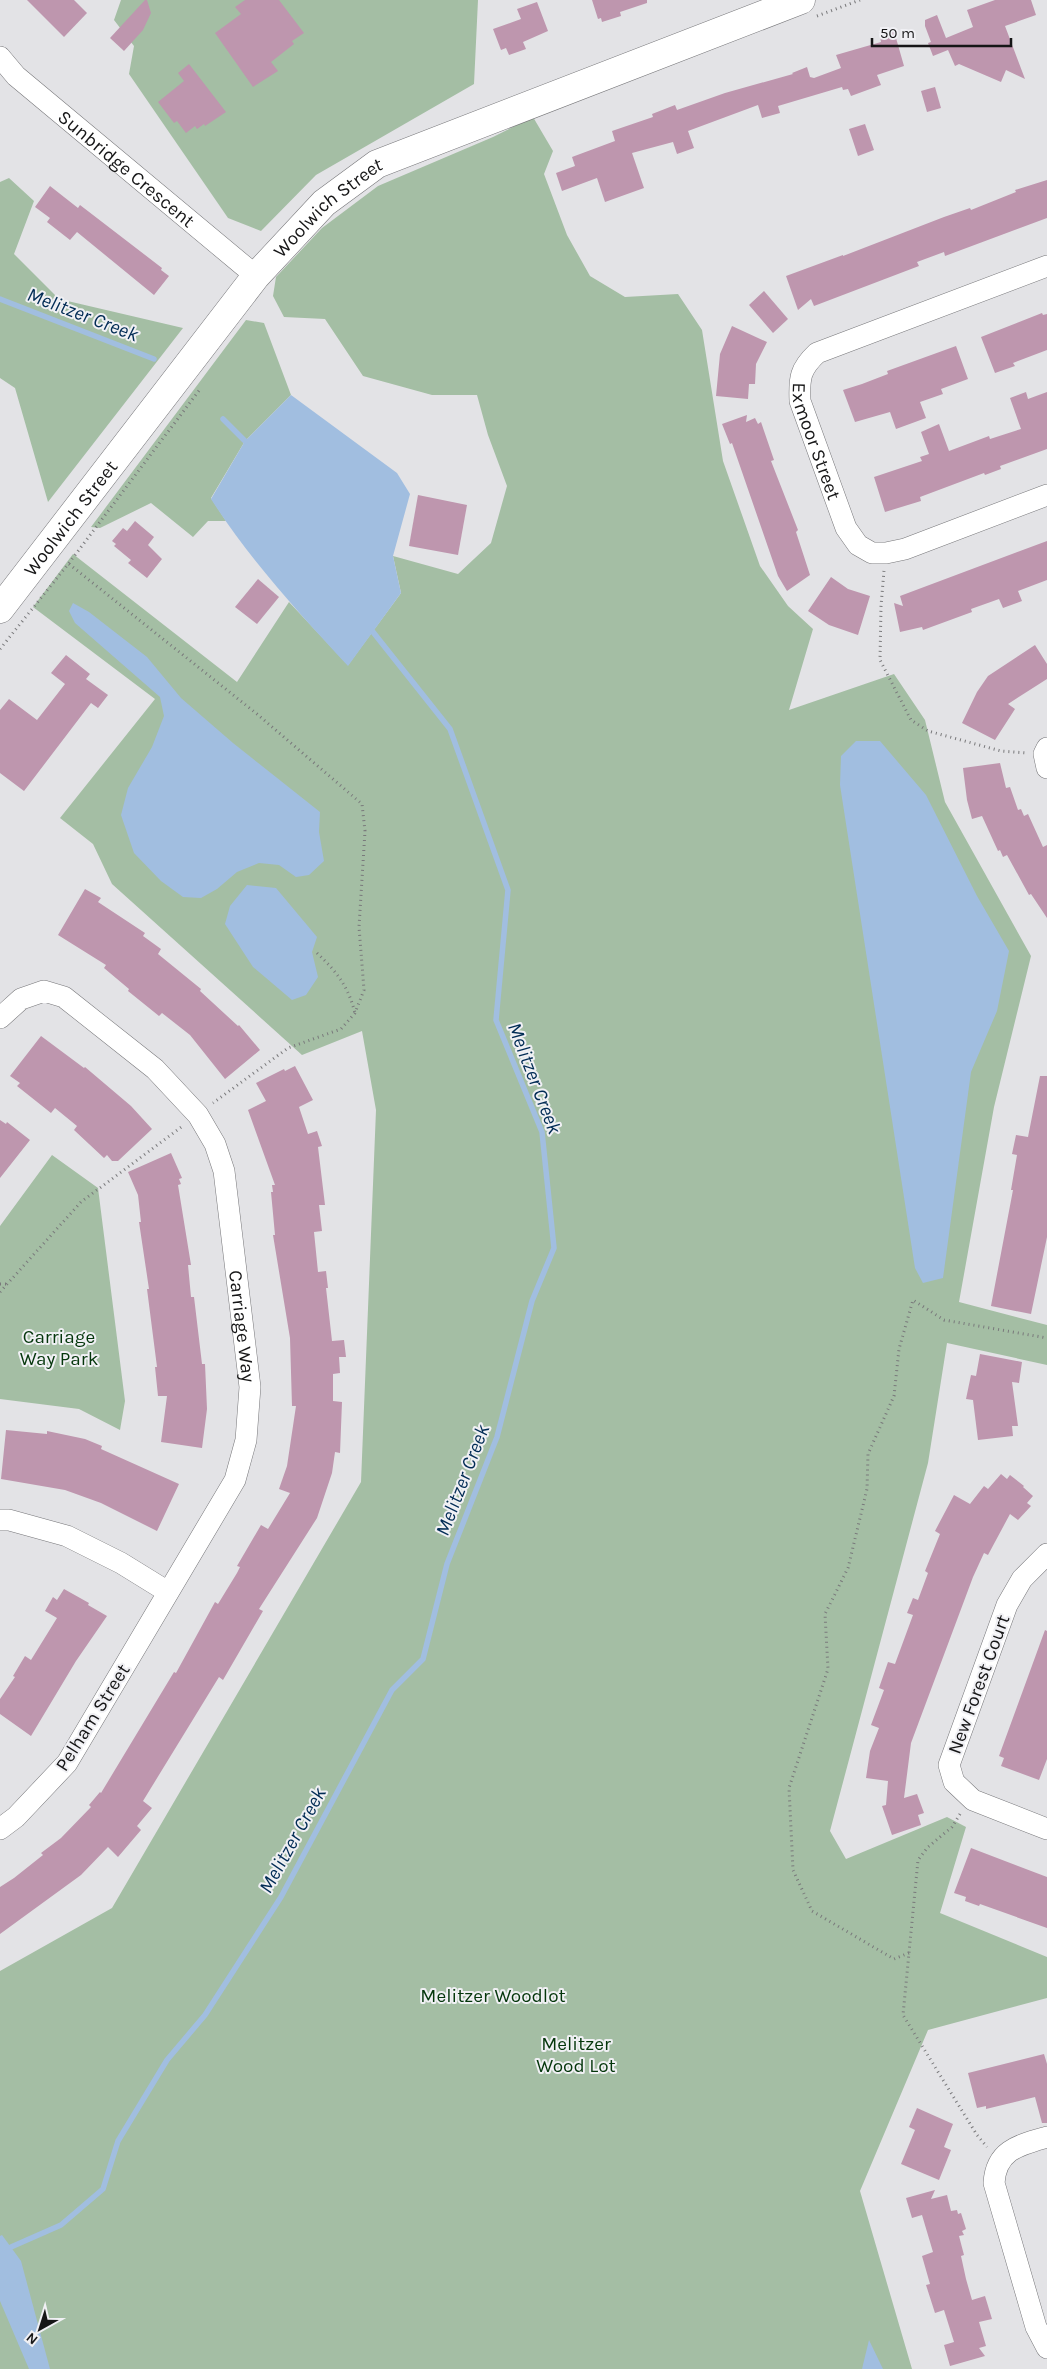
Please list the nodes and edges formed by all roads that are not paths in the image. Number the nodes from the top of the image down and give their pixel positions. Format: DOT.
graph roads {
  1 [pos="807,9"];
  2 [pos="0,57"];
  3 [pos="1047,266"];
  4 [pos="256,276"];
  5 [pos="1047,495"];
  6 [pos="0,609"];
  7 [pos="0,1018"];
  8 [pos="0,1520"];
  9 [pos="1047,1554"];
  10 [pos="168,1592"];
  11 [pos="0,1829"];
  12 [pos="1047,1829"];
  13 [pos="1047,2137"];
  14 [pos="1047,2348"];
  1 -- 4 [label="street, Woolwich Street"];
  2 -- 4 [label="street, Sunbridge Crescent"];
  3 -- 5 [label="street, Exmoor Street"];
  4 -- 6 [label="street, Woolwich Street"];
  7 -- 10 [label="street, Carriage Way"];
  8 -- 10 [label="street"];
  9 -- 12 [label="street, New Forest Court"];
  10 -- 11 [label="street, Pelham Street"];
  13 -- 14 [label="street"];
}
